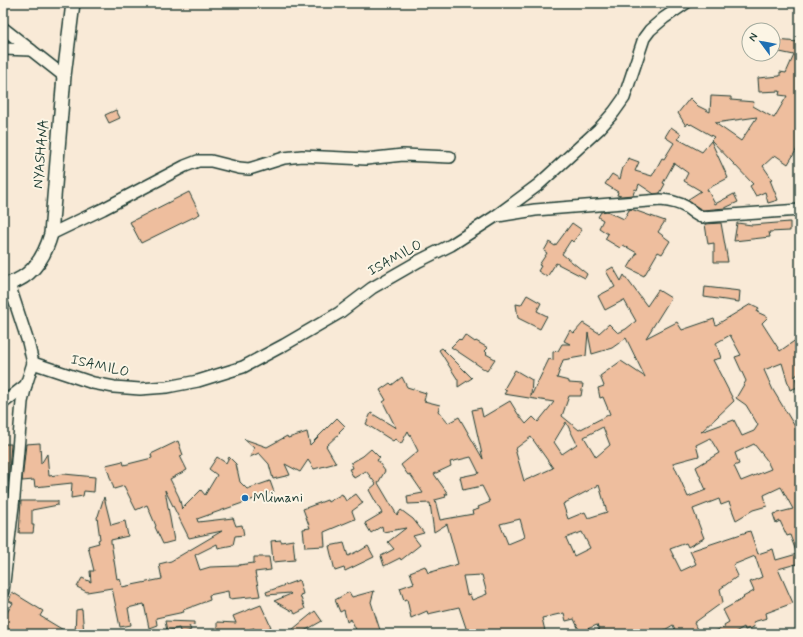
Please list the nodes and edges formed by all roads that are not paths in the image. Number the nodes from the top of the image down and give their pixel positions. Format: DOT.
graph roads {
  1 [pos="73,3"];
  2 [pos="686,3"];
  3 [pos="3,28"];
  4 [pos="3,49"];
  5 [pos="31,50"];
  6 [pos="64,76"];
  7 [pos="450,158"];
  8 [pos="800,210"];
  9 [pos="496,216"];
  10 [pos="51,234"];
  11 [pos="6,284"];
  12 [pos="33,363"];
  13 [pos="26,385"];
  14 [pos="3,403"];
  15 [pos="3,591"];
  1 -- 6 [label="street, NYASHANA"];
  2 -- 9 [label="street, ISAMILO"];
  3 -- 5 [label="street"];
  4 -- 5 [label="street"];
  5 -- 6 [label="street"];
  6 -- 10 [label="street, NYASHANA"];
  7 -- 10 [label="street"];
  8 -- 9 [label="street"];
  9 -- 12 [label="street, ISAMILO"];
  10 -- 11 [label="street, NYASHANA"];
  11 -- 12 [label="street"];
  12 -- 13 [label="street"];
  13 -- 14 [label="street"];
  13 -- 15 [label="street"];
}
